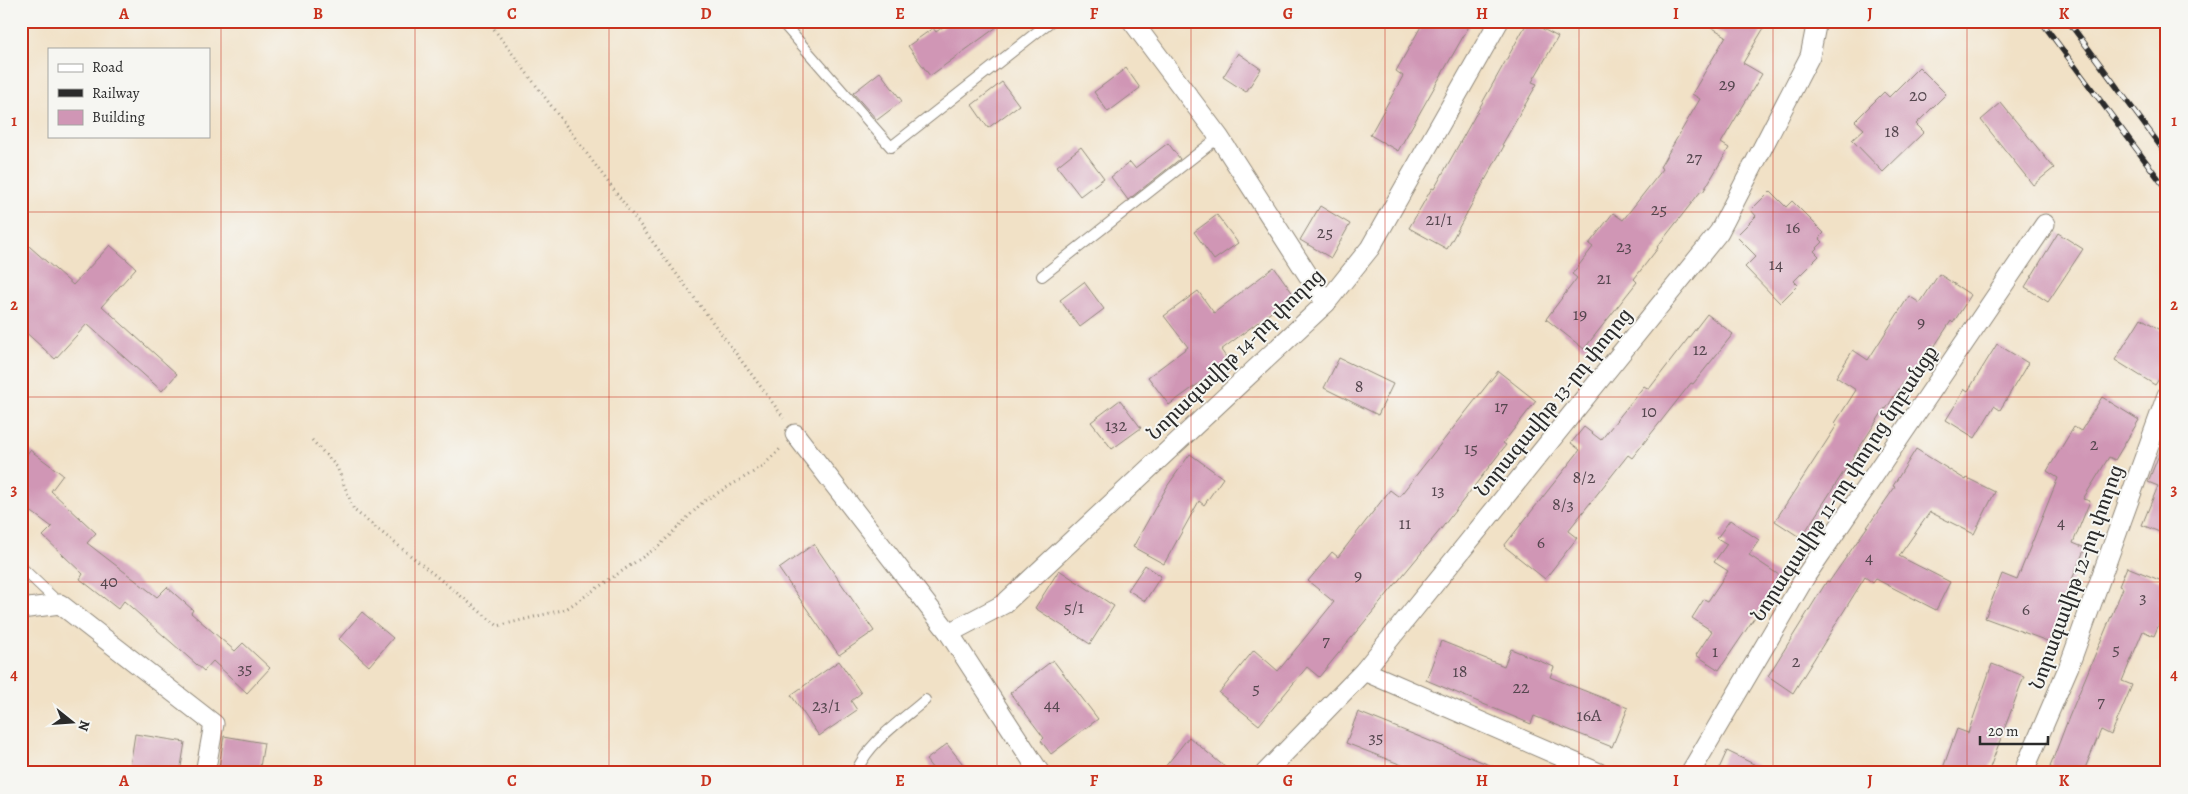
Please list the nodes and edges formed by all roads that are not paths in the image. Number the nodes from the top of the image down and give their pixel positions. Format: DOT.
graph roads {
  1 [pos="782,21"];
  2 [pos="1051,21"];
  3 [pos="1132,21"];
  4 [pos="1499,21"];
  5 [pos="1816,21"];
  6 [pos="1219,137"];
  7 [pos="2046,224"];
  8 [pos="1042,276"];
  9 [pos="1326,303"];
  10 [pos="2167,395"];
  11 [pos="796,434"];
  12 [pos="21,567"];
  13 [pos="60,604"];
  14 [pos="21,609"];
  15 [pos="949,633"];
  16 [pos="1364,671"];
  17 [pos="925,700"];
  18 [pos="206,773"];
  19 [pos="856,773"];
  20 [pos="1040,773"];
  21 [pos="1265,773"];
  22 [pos="1599,773"];
  23 [pos="1690,773"];
  24 [pos="2023,773"];
  1 -- 2 [label="lane"];
  3 -- 6 [label="street"];
  4 -- 9 [label="street, Նորագավիթ 14-րդ փողոց"];
  5 -- 16 [label="street, Նորագավիթ 13-րդ փողոց"];
  6 -- 8 [label="lane"];
  6 -- 9 [label="street"];
  7 -- 23 [label="street, Նորագավիթ 11-րդ փողոց նրբանցք"];
  9 -- 15 [label="street, Նորագավիթ 14-րդ փողոց"];
  10 -- 24 [label="street, Նորագավիթ 12-րդ փողոց"];
  11 -- 15 [label="street"];
  12 -- 13 [label="lane"];
  13 -- 14 [label="street"];
  13 -- 18 [label="street"];
  15 -- 20 [label="street"];
  16 -- 21 [label="street, Նորագավիթ 13-րդ փողոց"];
  16 -- 22 [label="street"];
  17 -- 19 [label="lane"];
}
